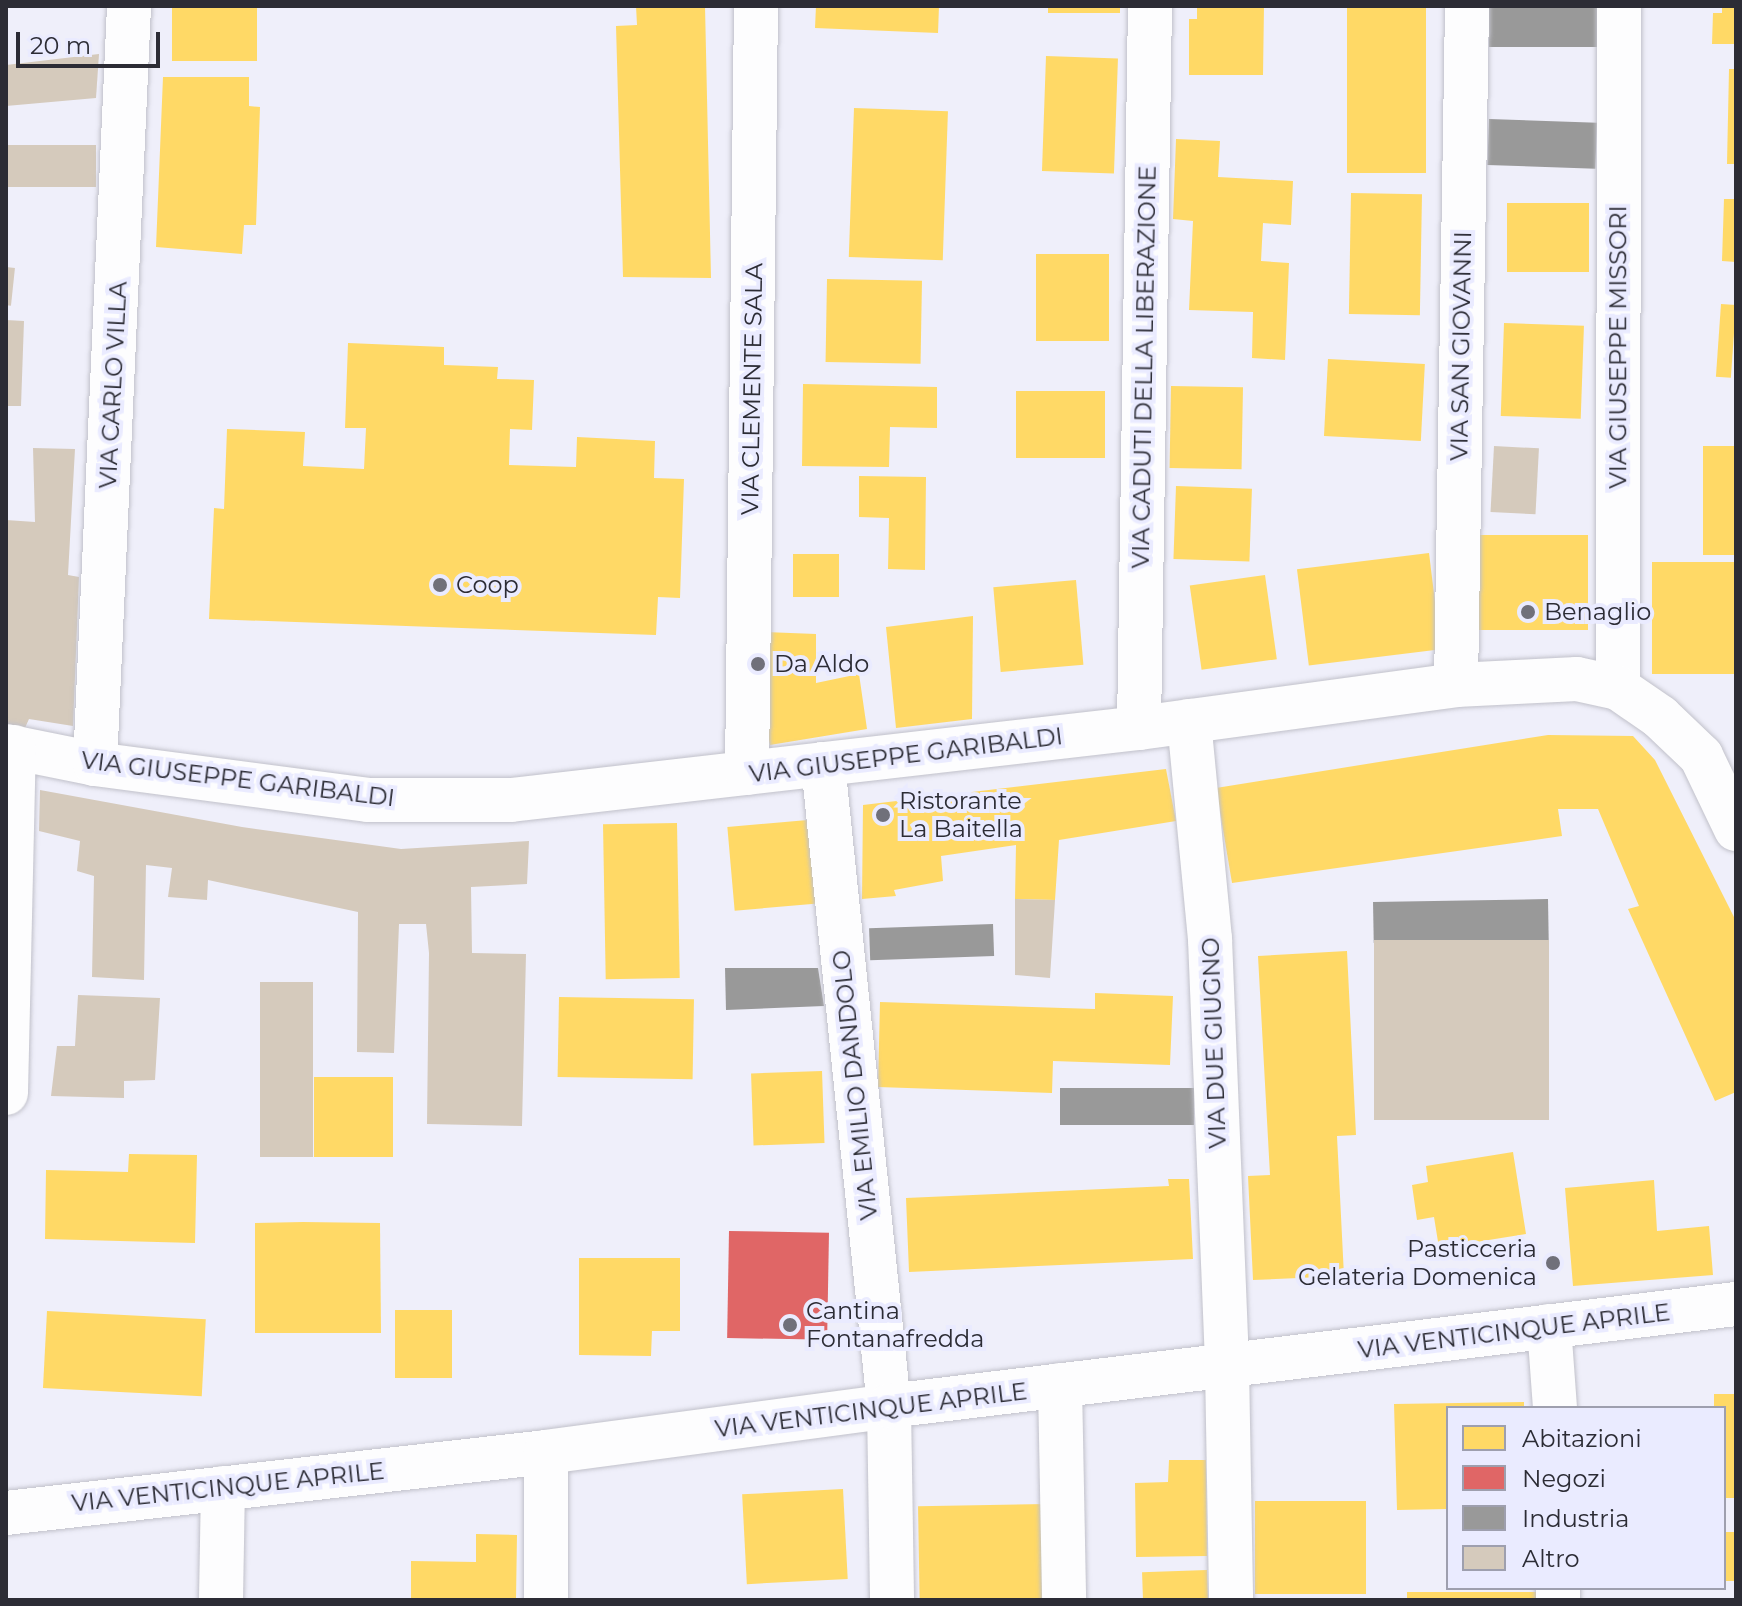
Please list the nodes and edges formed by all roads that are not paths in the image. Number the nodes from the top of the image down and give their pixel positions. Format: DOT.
graph roads {
  1 [pos="129,6"];
  2 [pos="756,6"];
  3 [pos="1150,6"];
  4 [pos="1467,6"];
  5 [pos="1619,6"];
  6 [pos="1456,685"];
  7 [pos="1618,688"];
  8 [pos="1189,721"];
  9 [pos="1139,728"];
  10 [pos="10,746"];
  11 [pos="95,764"];
  12 [pos="823,764"];
  13 [pos="747,773"];
  14 [pos="1736,829"];
  15 [pos="6,1093"];
  16 [pos="1736,1304"];
  17 [pos="1549,1326"];
  18 [pos="1227,1366"];
  19 [pos="1060,1385"];
  20 [pos="889,1406"];
  21 [pos="1555,1406"];
  22 [pos="546,1452"];
  23 [pos="223,1488"];
  24 [pos="6,1513"];
  25 [pos="221,1600"];
  26 [pos="546,1600"];
  27 [pos="892,1600"];
  28 [pos="1064,1600"];
  29 [pos="1231,1600"];
  1 -- 11 [label="street, VIA CARLO VILLA"];
  2 -- 13 [label="street, VIA CLEMENTE SALA"];
  3 -- 9 [label="street, VIA CADUTI DELLA LIBERAZIONE"];
  4 -- 6 [label="street, VIA SAN GIOVANNI"];
  5 -- 7 [label="street, VIA GIUSEPPE MISSORI"];
  6 -- 7 [label="street, VIA GIUSEPPE GARIBALDI"];
  6 -- 8 [label="street, VIA GIUSEPPE GARIBALDI"];
  7 -- 14 [label="street, VIA GIUSEPPE GARIBALDI"];
  8 -- 9 [label="street, VIA GIUSEPPE GARIBALDI"];
  8 -- 18 [label="street, VIA DUE GIUGNO"];
  9 -- 12 [label="street, VIA GIUSEPPE GARIBALDI"];
  10 -- 11 [label="street, VIA GIUSEPPE GARIBALDI"];
  10 -- 15 [label="street"];
  11 -- 13 [label="street, VIA GIUSEPPE GARIBALDI"];
  12 -- 13 [label="street, VIA GIUSEPPE GARIBALDI"];
  12 -- 20 [label="street, VIA EMILIO DANDOLO"];
  16 -- 17 [label="street, VIA VENTICINQUE APRILE"];
  17 -- 18 [label="street, VIA VENTICINQUE APRILE"];
  17 -- 21 [label="street"];
  18 -- 19 [label="street, VIA VENTICINQUE APRILE"];
  18 -- 29 [label="street, VIA DUE GIUGNO"];
  19 -- 20 [label="street, VIA VENTICINQUE APRILE"];
  19 -- 28 [label="street"];
  20 -- 22 [label="street, VIA VENTICINQUE APRILE"];
  20 -- 27 [label="street, VIA EMILIO DANDOLO"];
  22 -- 23 [label="street, VIA VENTICINQUE APRILE"];
  22 -- 26 [label="street"];
  23 -- 24 [label="street, VIA VENTICINQUE APRILE"];
  23 -- 25 [label="street"];
}
